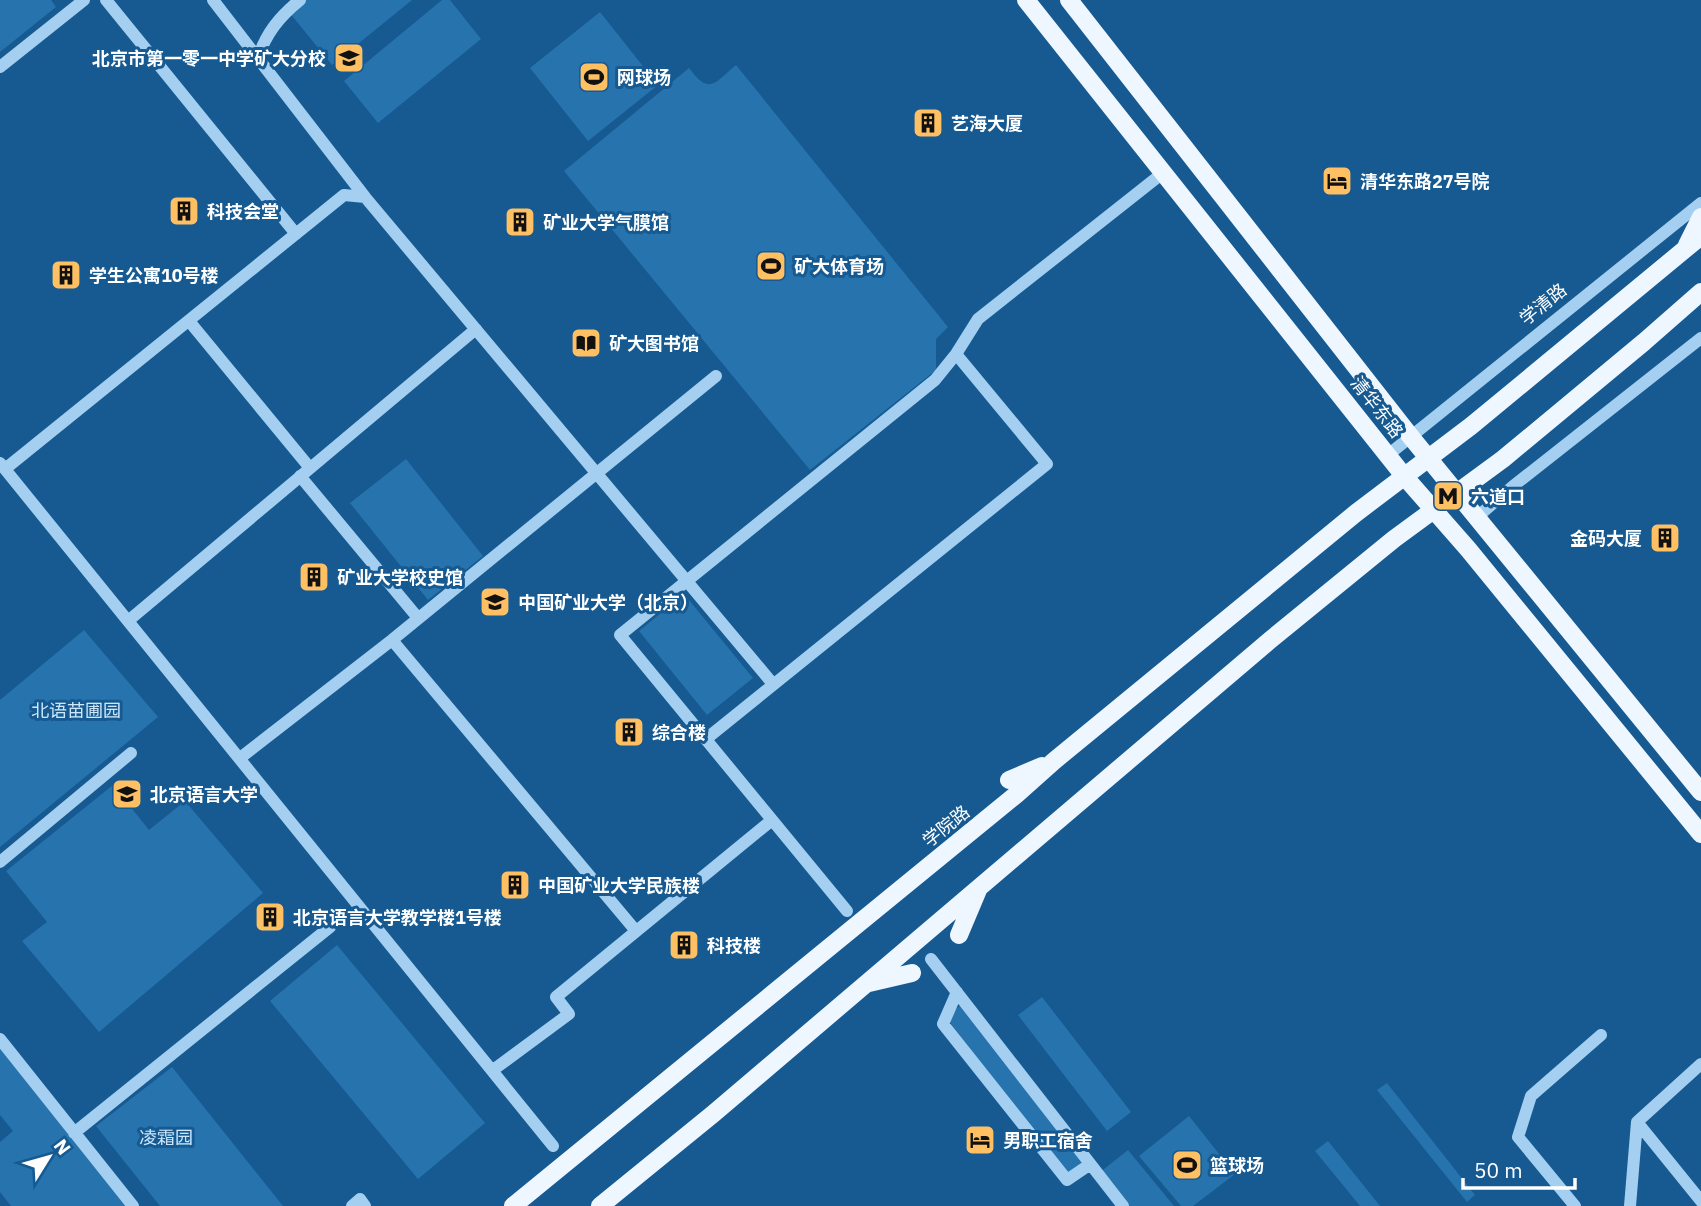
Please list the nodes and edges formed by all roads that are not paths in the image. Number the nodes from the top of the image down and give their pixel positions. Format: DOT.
graph roads {
  1 [pos="84,0"];
  2 [pos="106,0"];
  3 [pos="213,0"];
  4 [pos="300,0"];
  5 [pos="1026,0"];
  6 [pos="1069,0"];
  7 [pos="258,58"];
  8 [pos="0,67"];
  9 [pos="1164,172"];
  10 [pos="365,197"];
  11 [pos="1701,204"];
  12 [pos="1701,216"];
  13 [pos="296,234"];
  14 [pos="1701,236"];
  15 [pos="1684,250"];
  16 [pos="1701,292"];
  17 [pos="189,321"];
  18 [pos="476,329"];
  19 [pos="1701,338"];
  20 [pos="956,354"];
  21 [pos="716,376"];
  22 [pos="1411,437"];
  23 [pos="1388,455"];
  24 [pos="1428,458"];
  25 [pos="3,466"];
  26 [pos="305,472"];
  27 [pos="595,472"];
  28 [pos="1404,476"];
  29 [pos="1456,493"];
  30 [pos="1435,509"];
  31 [pos="1476,518"];
  32 [pos="686,582"];
  33 [pos="418,618"];
  34 [pos="128,621"];
  35 [pos="391,640"];
  36 [pos="773,684"];
  37 [pos="706,739"];
  38 [pos="131,754"];
  39 [pos="240,758"];
  40 [pos="1055,761"];
  41 [pos="1009,780"];
  42 [pos="1701,792"];
  43 [pos="772,820"];
  44 [pos="1701,834"];
  45 [pos="0,862"];
  46 [pos="978,888"];
  47 [pos="847,911"];
  48 [pos="330,927"];
  49 [pos="636,931"];
  50 [pos="959,935"];
  51 [pos="931,959"];
  52 [pos="912,973"];
  53 [pos="866,983"];
  54 [pos="957,992"];
  55 [pos="1601,1035"];
  56 [pos="0,1039"];
  57 [pos="1701,1064"];
  58 [pos="493,1070"];
  59 [pos="1637,1122"];
  60 [pos="74,1133"];
  61 [pos="553,1146"];
  62 [pos="1088,1165"];
  63 [pos="1701,1201"];
  64 [pos="133,1206"];
  65 [pos="352,1206"];
  66 [pos="365,1206"];
  67 [pos="513,1206"];
  68 [pos="600,1206"];
  69 [pos="1123,1206"];
  70 [pos="1575,1206"];
  71 [pos="1630,1206"];
  1 -- 8 [label="street"];
  2 -- 13 [label="street"];
  3 -- 7 [label="street"];
  4 -- 7 [label="street"];
  5 -- 9 [label="main road, 清华东路"];
  6 -- 22 [label="main road, 清华东路"];
  7 -- 10 [label="street"];
  9 -- 20 [label="street"];
  9 -- 23 [label="main road, 清华东路"];
  10 -- 13 [label="street"];
  10 -- 18 [label="street"];
  11 -- 22 [label="street, 学清路"];
  12 -- 15 [label="main road"];
  13 -- 17 [label="street"];
  14 -- 15 [label="main road"];
  15 -- 24 [label="main road"];
  16 -- 29 [label="main road"];
  17 -- 25 [label="street"];
  17 -- 26 [label="street"];
  18 -- 26 [label="street"];
  18 -- 27 [label="street"];
  19 -- 31 [label="street"];
  20 -- 32 [label="street"];
  20 -- 36 [label="street"];
  21 -- 27 [label="street"];
  22 -- 23 [label="street, 学清路"];
  22 -- 24 [label="main road, 清华东路"];
  23 -- 28 [label="main road, 清华东路"];
  24 -- 28 [label="main road, 学院路"];
  24 -- 29 [label="main road, 清华东路"];
  25 -- 34 [label="street"];
  26 -- 33 [label="street"];
  26 -- 34 [label="street"];
  27 -- 32 [label="street"];
  27 -- 33 [label="street"];
  28 -- 30 [label="main road, 清华东路"];
  28 -- 40 [label="main road, 学院路"];
  29 -- 30 [label="main road"];
  29 -- 31 [label="main road, 清华东路"];
  30 -- 44 [label="main road, 清华东路"];
  30 -- 46 [label="main road"];
  31 -- 42 [label="main road, 清华东路"];
  32 -- 36 [label="street"];
  32 -- 37 [label="street"];
  33 -- 35 [label="street"];
  34 -- 39 [label="street"];
  35 -- 39 [label="street"];
  35 -- 49 [label="street"];
  36 -- 37 [label="street"];
  37 -- 43 [label="street"];
  38 -- 45 [label="street"];
  39 -- 58 [label="street"];
  40 -- 41 [label="main road"];
  40 -- 67 [label="main road, 学院路"];
  43 -- 47 [label="street"];
  43 -- 49 [label="street"];
  46 -- 50 [label="main road"];
  46 -- 53 [label="main road"];
  48 -- 60 [label="street"];
  49 -- 58 [label="street"];
  51 -- 54 [label="street"];
  52 -- 53 [label="main road"];
  53 -- 68 [label="main road"];
  54 -- 62 [label="street"];
  54 -- 62 [label="street"];
  55 -- 70 [label="street"];
  56 -- 60 [label="street"];
  57 -- 59 [label="street"];
  58 -- 61 [label="street"];
  59 -- 63 [label="street"];
  59 -- 71 [label="street"];
  60 -- 64 [label="street"];
  62 -- 69 [label="street"];
  65 -- 66 [label="street"];
}
